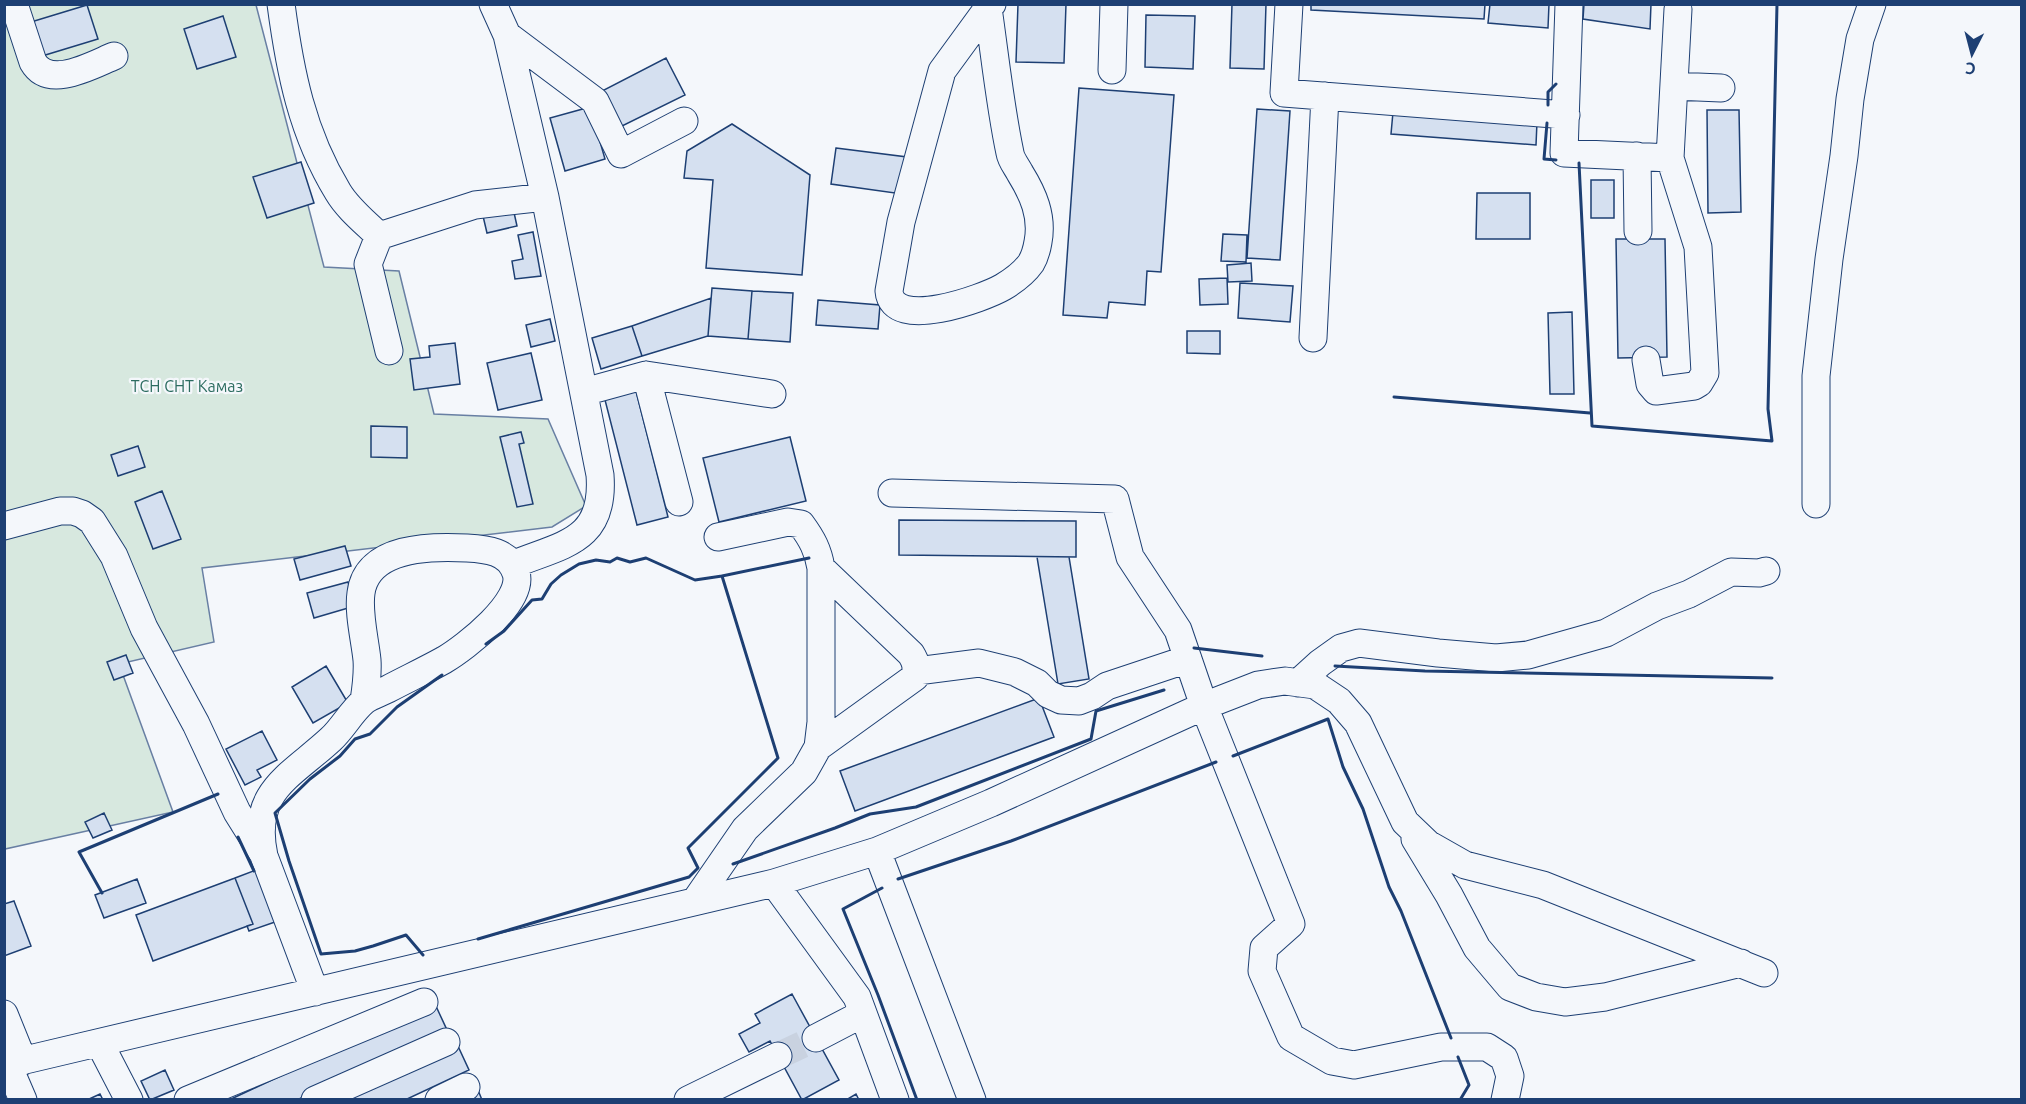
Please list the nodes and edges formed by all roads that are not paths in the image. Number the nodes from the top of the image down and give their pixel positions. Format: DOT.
graph roads {
  1 [pos="14,4"];
  2 [pos="281,4"];
  3 [pos="494,4"];
  4 [pos="1114,4"];
  5 [pos="1289,4"];
  6 [pos="1569,4"];
  7 [pos="1872,4"];
  8 [pos="990,6"];
  9 [pos="1678,9"];
  10 [pos="507,35"];
  11 [pos="114,56"];
  12 [pos="1112,70"];
  13 [pos="1674,86"];
  14 [pos="1721,88"];
  15 [pos="1325,96"];
  16 [pos="1566,115"];
  17 [pos="684,122"];
  18 [pos="1638,156"];
  19 [pos="1670,158"];
  20 [pos="545,197"];
  21 [pos="1638,231"];
  22 [pos="378,237"];
  23 [pos="1313,338"];
  24 [pos="389,351"];
  25 [pos="1646,360"];
  26 [pos="646,375"];
  27 [pos="584,392"];
  28 [pos="772,394"];
  29 [pos="892,493"];
  30 [pos="679,502"];
  31 [pos="1816,504"];
  32 [pos="4,526"];
  33 [pos="718,537"];
  34 [pos="512,565"];
  35 [pos="821,568"];
  36 [pos="1766,571"];
  37 [pos="1188,659"];
  38 [pos="916,671"];
  39 [pos="1298,683"];
  40 [pos="364,701"];
  41 [pos="1204,706"];
  42 [pos="818,747"];
  43 [pos="1406,822"];
  44 [pos="876,851"];
  45 [pos="264,856"];
  46 [pos="774,883"];
  47 [pos="696,900"];
  48 [pos="315,992"];
  49 [pos="424,1002"];
  50 [pos="4,1014"];
  51 [pos="862,1014"];
  52 [pos="816,1038"];
  53 [pos="446,1042"];
  54 [pos="99,1044"];
  55 [pos="778,1056"];
  56 [pos="12,1064"];
  57 [pos="466,1088"];
  58 [pos="23,1100"];
  59 [pos="129,1100"];
  60 [pos="188,1100"];
  61 [pos="315,1100"];
  62 [pos="439,1100"];
  63 [pos="688,1100"];
  64 [pos="895,1100"];
  65 [pos="972,1100"];
  66 [pos="1505,1100"];
  1 -- 11 [label="lane"];
  2 -- 22 [label="lane"];
  3 -- 10 [label="lane"];
  4 -- 12 [label="lane"];
  5 -- 15 [label="lane"];
  6 -- 16 [label="lane"];
  7 -- 31 [label="lane"];
  8 -- 8 [label="lane"];
  9 -- 13 [label="lane"];
  10 -- 17 [label="lane"];
  10 -- 20 [label="lane"];
  13 -- 14 [label="lane"];
  13 -- 19 [label="lane"];
  15 -- 16 [label="lane"];
  15 -- 23 [label="lane"];
  16 -- 18 [label="lane"];
  18 -- 19 [label="lane"];
  18 -- 21 [label="lane"];
  19 -- 25 [label="lane"];
  20 -- 22 [label="lane"];
  20 -- 27 [label="lane"];
  22 -- 24 [label="lane"];
  26 -- 27 [label="lane"];
  26 -- 28 [label="lane"];
  26 -- 30 [label="lane"];
  27 -- 34 [label="lane"];
  29 -- 37 [label="lane"];
  32 -- 45 [label="lane"];
  33 -- 35 [label="lane"];
  34 -- 40 [label="lane"];
  34 -- 40 [label="lane"];
  35 -- 38 [label="lane"];
  35 -- 42 [label="lane"];
  36 -- 39 [label="lane"];
  37 -- 38 [label="lane"];
  37 -- 41 [label="lane"];
  38 -- 42 [label="lane"];
  39 -- 41 [label="lane"];
  39 -- 43 [label="lane"];
  40 -- 45 [label="lane"];
  41 -- 44 [label="lane"];
  41 -- 66 [label="lane"];
  42 -- 47 [label="lane"];
  43 -- 43 [label="lane"];
  44 -- 46 [label="lane"];
  44 -- 65 [label="lane"];
  45 -- 48 [label="lane"];
  46 -- 47 [label="lane"];
  46 -- 51 [label="lane"];
  47 -- 48 [label="lane"];
  48 -- 54 [label="lane"];
  49 -- 60 [label="lane"];
  50 -- 56 [label="lane"];
  51 -- 52 [label="lane"];
  51 -- 64 [label="lane"];
  53 -- 61 [label="lane"];
  54 -- 56 [label="lane"];
  54 -- 59 [label="lane"];
  55 -- 63 [label="lane"];
  56 -- 58 [label="lane"];
  57 -- 62 [label="lane"];
}
